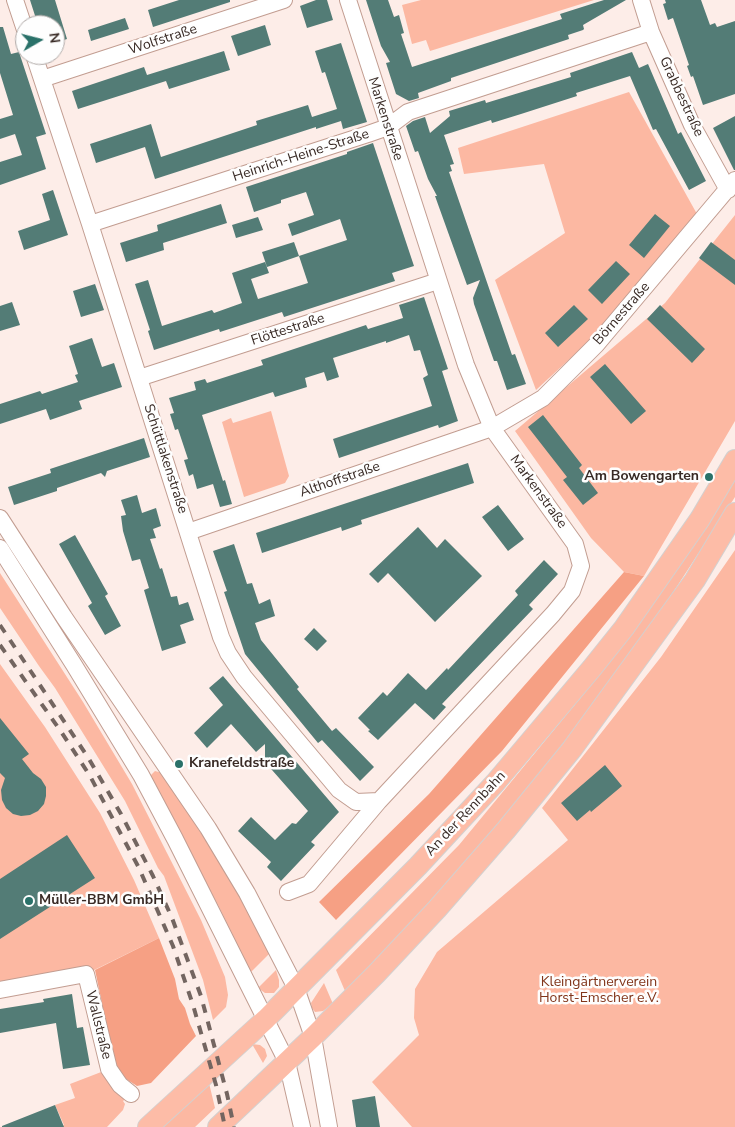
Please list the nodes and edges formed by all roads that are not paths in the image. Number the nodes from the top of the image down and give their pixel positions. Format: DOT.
graph roads {
  1 [pos="14,0"];
  2 [pos="284,0"];
  3 [pos="348,0"];
  4 [pos="641,0"];
  5 [pos="20,15"];
  6 [pos="651,32"];
  7 [pos="37,65"];
  8 [pos="42,79"];
  9 [pos="388,127"];
  10 [pos="731,185"];
  11 [pos="90,224"];
  12 [pos="438,281"];
  13 [pos="139,378"];
  14 [pos="492,428"];
  15 [pos="735,460"];
  16 [pos="735,513"];
  17 [pos="0,518"];
  18 [pos="188,532"];
  19 [pos="0,548"];
  20 [pos="379,800"];
  21 [pos="288,892"];
  22 [pos="296,988"];
  23 [pos="0,990"];
  24 [pos="266,1018"];
  25 [pos="313,1037"];
  26 [pos="287,1062"];
  27 [pos="131,1094"];
  28 [pos="148,1127"];
  29 [pos="218,1127"];
  30 [pos="302,1127"];
  31 [pos="329,1127"];
  1 -- 5 [label="street"];
  2 -- 8 [label="street, Wolfstraße"];
  3 -- 9 [label="street, Markenstraße"];
  4 -- 6 [label="street, Grabbestraße"];
  6 -- 9 [label="street, Heinrich-Heine-Straße"];
  6 -- 10 [label="street, Grabbestraße"];
  7 -- 8 [label="street, Schüttlakenstraße"];
  8 -- 11 [label="street, Schüttlakenstraße"];
  9 -- 11 [label="street, Heinrich-Heine-Straße"];
  9 -- 12 [label="street, Markenstraße"];
  10 -- 14 [label="street, Börnestraße"];
  11 -- 13 [label="street, Schüttlakenstraße"];
  12 -- 13 [label="street, Flöttestraße"];
  12 -- 14 [label="street, Markenstraße"];
  13 -- 18 [label="street, Schüttlakenstraße"];
  14 -- 18 [label="street, Althoffstraße"];
  14 -- 20 [label="street, Markenstraße"];
  15 -- 22 [label="main road, An der Rennbahn"];
  16 -- 25 [label="main road"];
  17 -- 22 [label="street"];
  18 -- 20 [label="street, Schüttlakenstraße"];
  19 -- 24 [label="street"];
  20 -- 21 [label="street, Markenstraße"];
  22 -- 24 [label="main road, An der Rennbahn"];
  22 -- 25 [label="street"];
  23 -- 27 [label="street, Wallstraße"];
  24 -- 26 [label="street"];
  24 -- 28 [label="main road, An der Rennbahn"];
  25 -- 26 [label="main road"];
  25 -- 31 [label="street"];
  26 -- 29 [label="main road"];
  26 -- 30 [label="street"];
}
